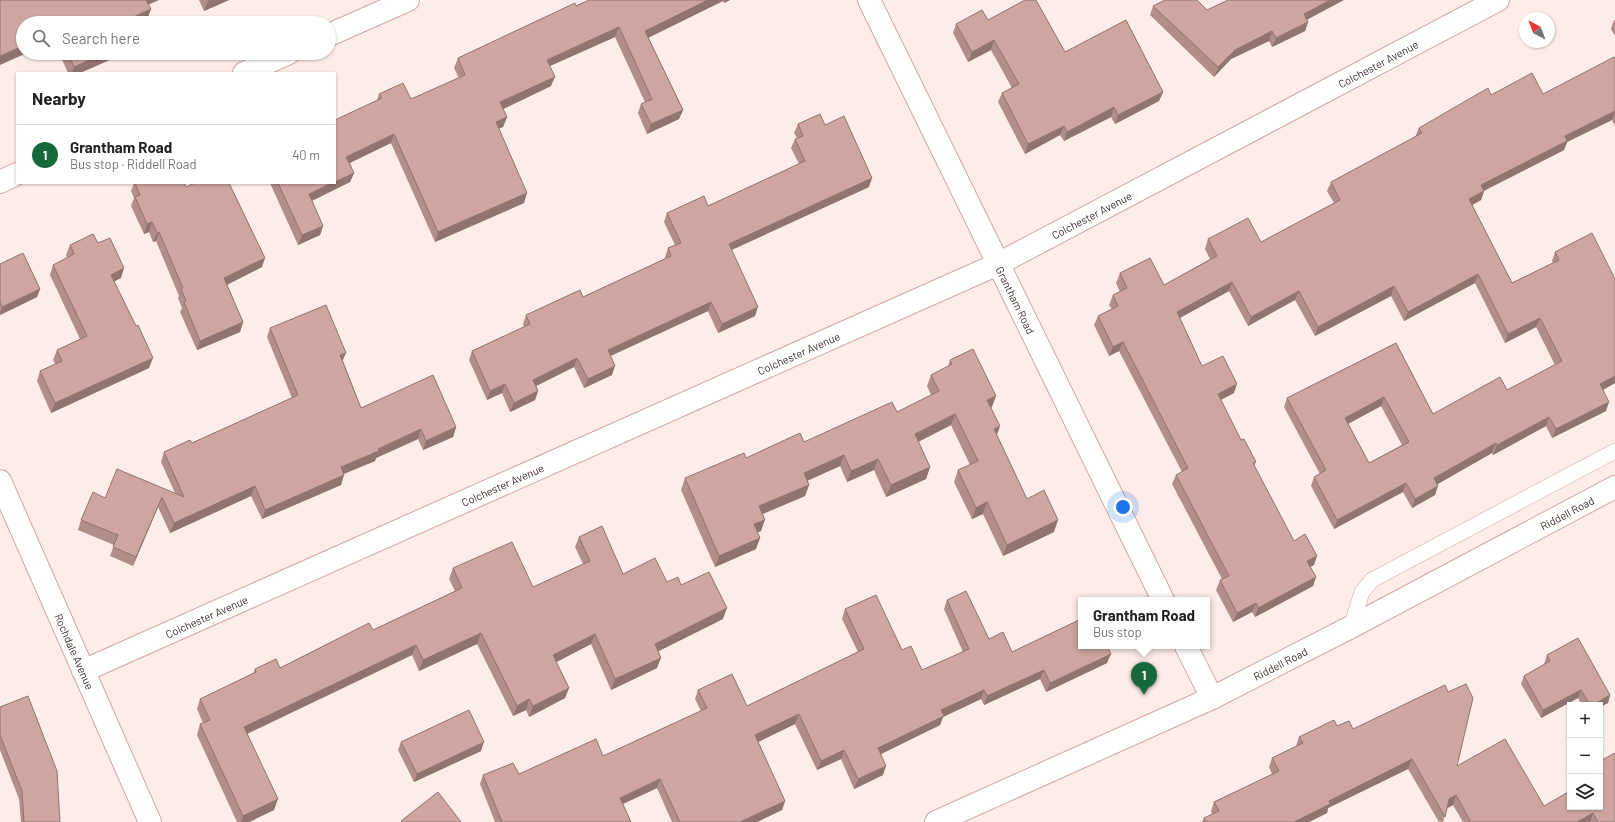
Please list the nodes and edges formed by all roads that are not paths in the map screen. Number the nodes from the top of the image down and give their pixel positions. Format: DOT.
graph roads {
  1 [pos="408,0"];
  2 [pos="868,0"];
  3 [pos="1498,0"];
  4 [pos="336,32"];
  5 [pos="273,60"];
  6 [pos="246,72"];
  7 [pos="16,174"];
  8 [pos="0,182"];
  9 [pos="998,264"];
  10 [pos="1615,451"];
  11 [pos="0,481"];
  12 [pos="1615,487"];
  13 [pos="1163,597"];
  14 [pos="1351,627"];
  15 [pos="1188,649"];
  16 [pos="83,671"];
  17 [pos="1212,698"];
  18 [pos="150,822"];
  19 [pos="936,822"];
  1 -- 4 [label="street"];
  2 -- 9 [label="street, Grantham Road"];
  3 -- 9 [label="street, Colchester Avenue"];
  5 -- 6 [label="street"];
  7 -- 8 [label="street"];
  9 -- 13 [label="street, Grantham Road"];
  9 -- 16 [label="street, Colchester Avenue"];
  10 -- 14 [label="lane"];
  11 -- 16 [label="street, Rochdale Avenue"];
  12 -- 14 [label="street, Riddell Road"];
  14 -- 17 [label="street, Riddell Road"];
  15 -- 17 [label="street"];
  16 -- 18 [label="street, Rochdale Avenue"];
  17 -- 19 [label="street, Riddell Road"];
}
